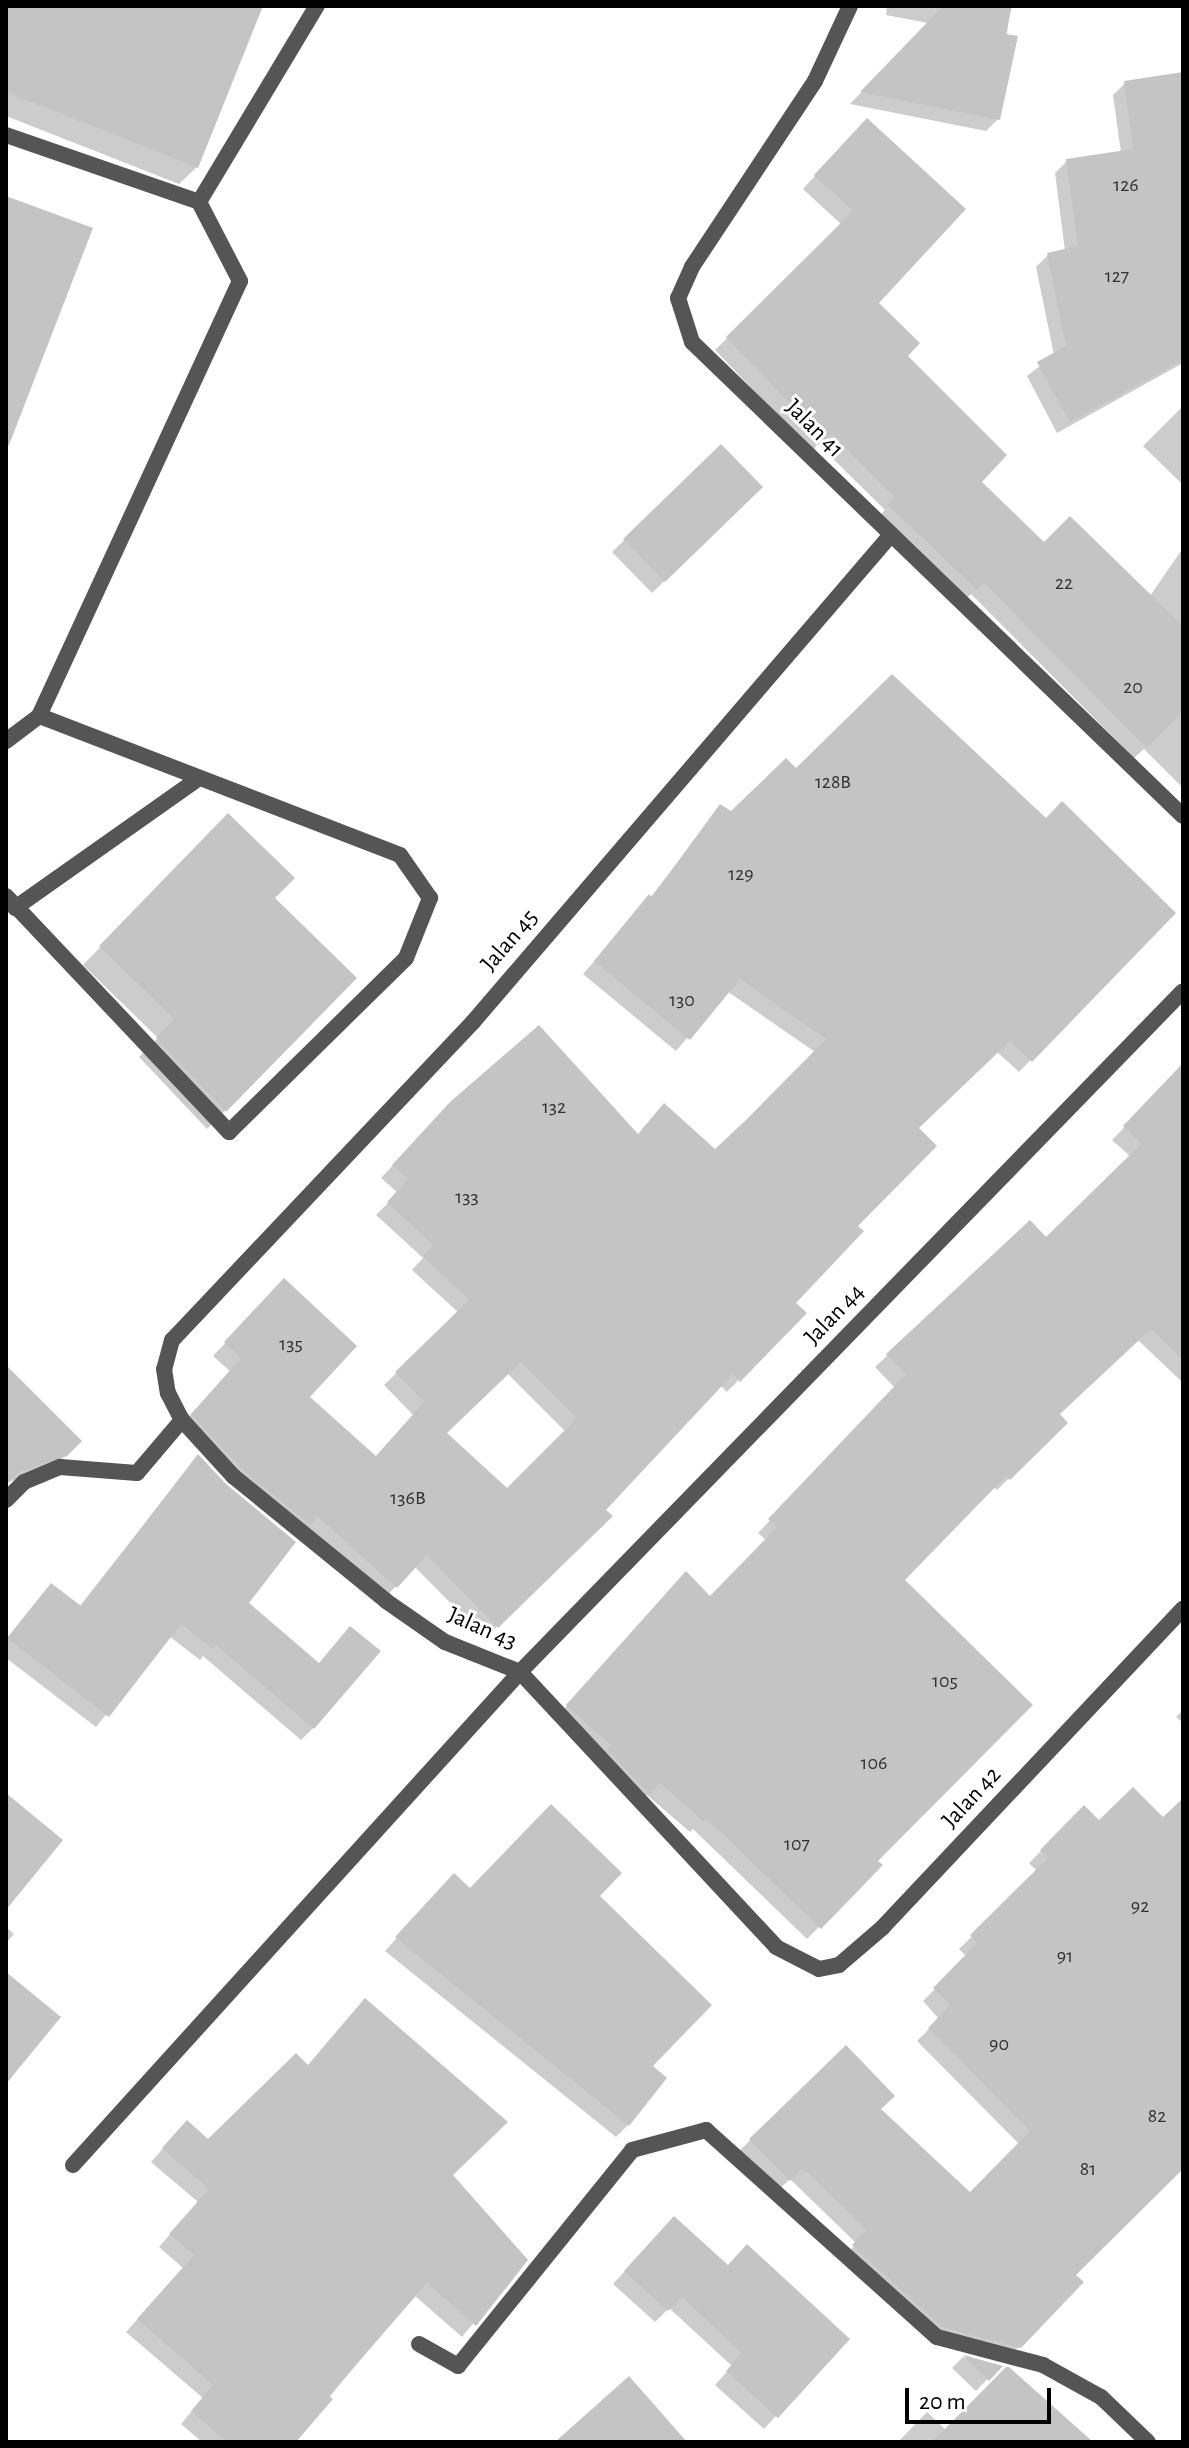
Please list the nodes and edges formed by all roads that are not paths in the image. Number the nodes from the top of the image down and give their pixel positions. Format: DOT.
graph roads {
  1 [pos="317,6"];
  2 [pos="850,6"];
  3 [pos="6,135"];
  4 [pos="199,202"];
  5 [pos="889,537"];
  6 [pos="39,716"];
  7 [pos="6,741"];
  8 [pos="199,778"];
  9 [pos="1183,816"];
  10 [pos="10,902"];
  11 [pos="1183,991"];
  12 [pos="164,1369"];
  13 [pos="182,1420"];
  14 [pos="6,1500"];
  15 [pos="1183,1609"];
  16 [pos="520,1672"];
  17 [pos="776,1947"];
  18 [pos="73,2165"];
  19 [pos="419,2344"];
  20 [pos="1148,2442"];
  1 -- 4 [label="street"];
  2 -- 5 [label="street, Jalan 41"];
  3 -- 4 [label="street"];
  4 -- 6 [label="street"];
  5 -- 9 [label="street, Jalan 41"];
  5 -- 12 [label="street, Jalan 45"];
  6 -- 7 [label="street"];
  6 -- 8 [label="street"];
  8 -- 10 [label="street"];
  8 -- 10 [label="street"];
  11 -- 16 [label="street, Jalan 44"];
  12 -- 13 [label="street, Jalan 43"];
  13 -- 14 [label="street"];
  13 -- 16 [label="street, Jalan 43"];
  15 -- 17 [label="street, Jalan 42"];
  16 -- 17 [label="street, Jalan 43"];
  16 -- 18 [label="street, Jalan 44"];
  19 -- 20 [label="street"];
}
